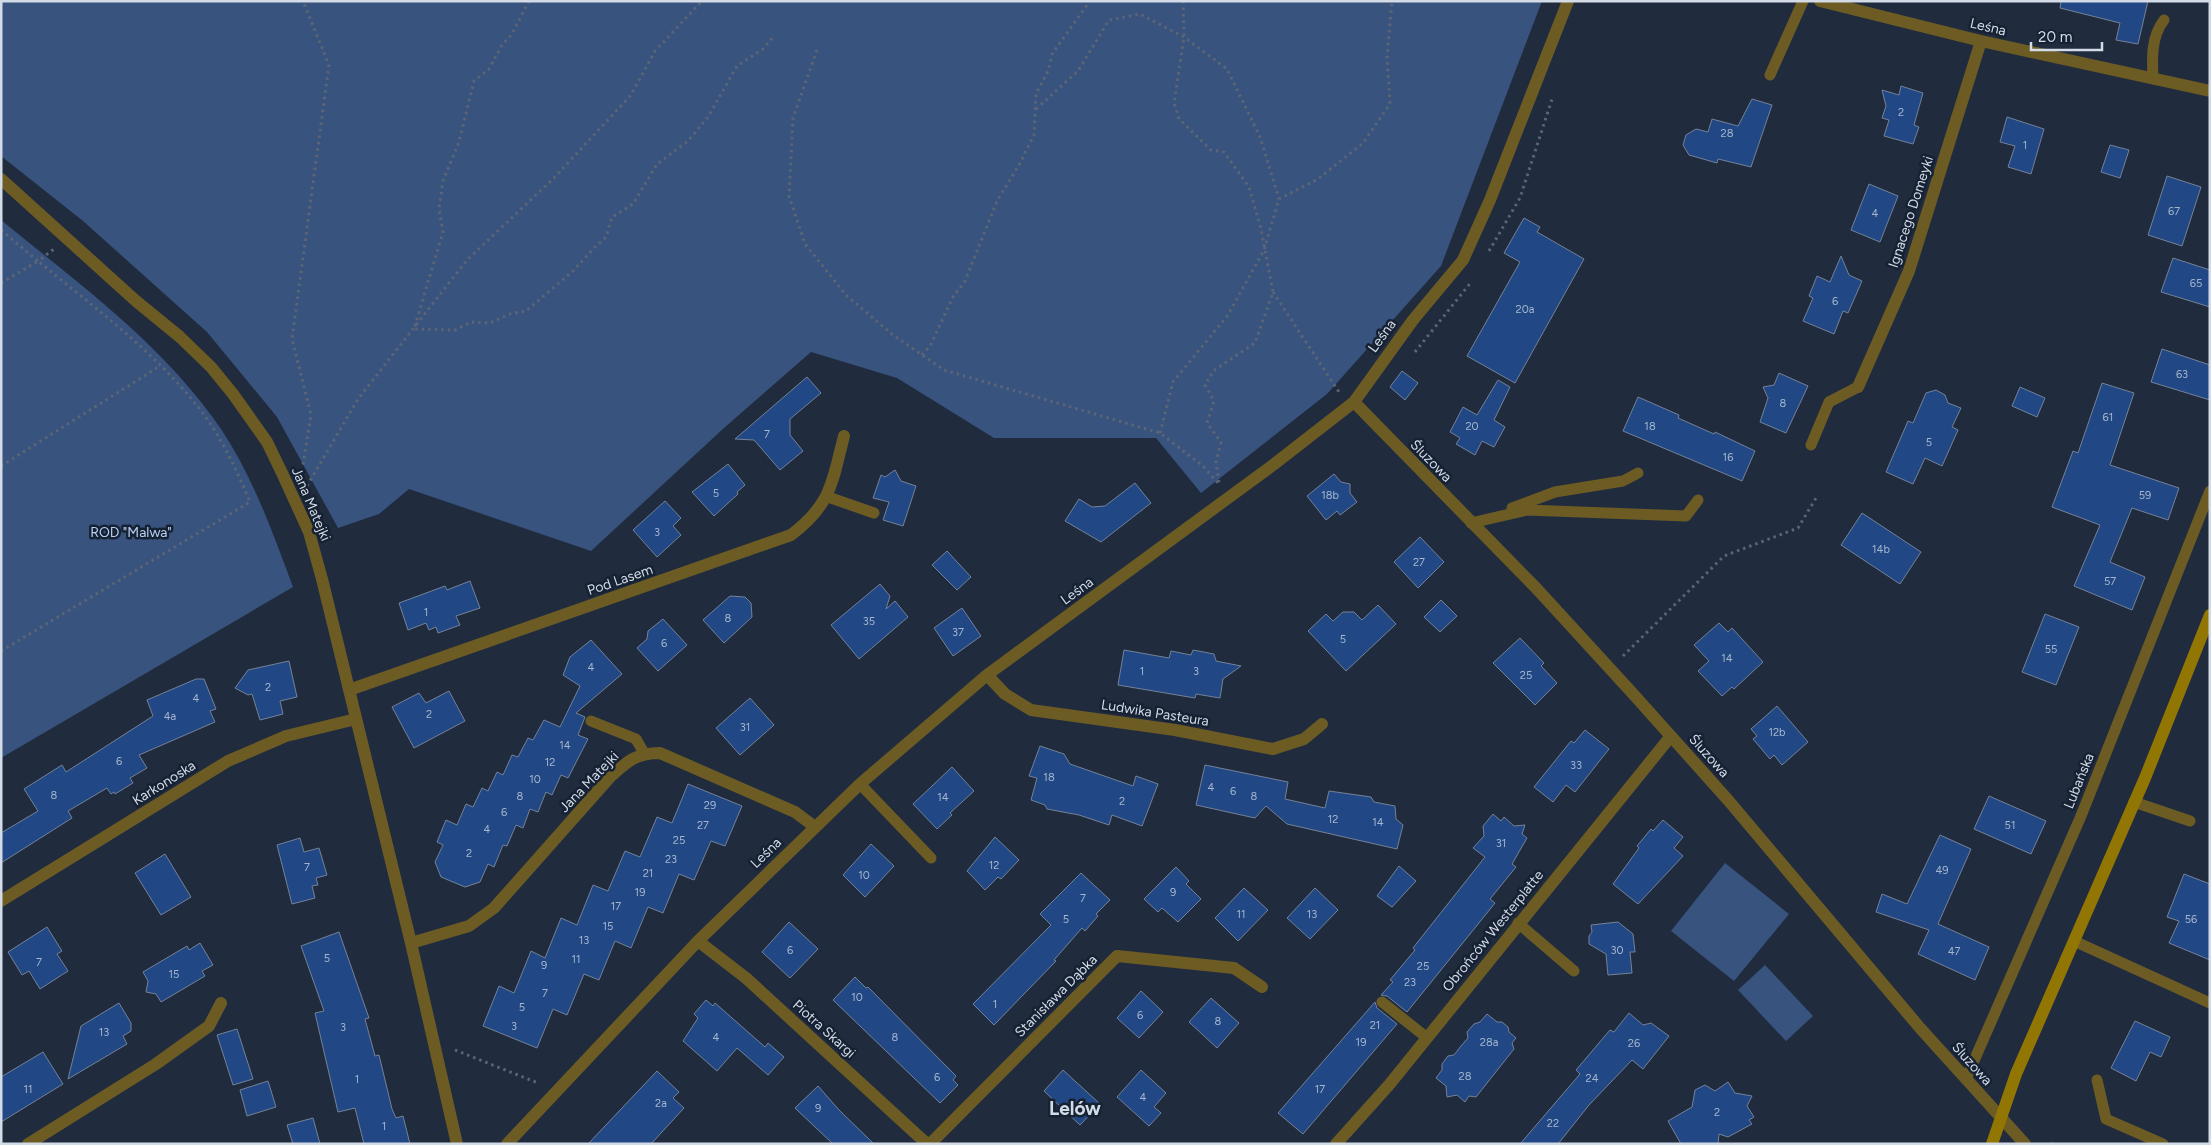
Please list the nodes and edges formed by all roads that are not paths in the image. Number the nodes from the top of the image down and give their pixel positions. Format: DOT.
graph roads {
  1 [pos="1568,1"];
  2 [pos="1803,1"];
  3 [pos="1820,1"];
  4 [pos="2164,20"];
  5 [pos="1981,42"];
  6 [pos="1770,75"];
  7 [pos="2153,79"];
  8 [pos="2210,91"];
  9 [pos="1,179"];
  10 [pos="1858,387"];
  11 [pos="1354,402"];
  12 [pos="844,436"];
  13 [pos="1811,445"];
  14 [pos="1638,473"];
  15 [pos="2210,491"];
  16 [pos="828,496"];
  17 [pos="1698,500"];
  18 [pos="874,513"];
  19 [pos="1471,524"];
  20 [pos="2210,615"];
  21 [pos="987,675"];
  22 [pos="349,690"];
  23 [pos="356,719"];
  24 [pos="591,721"];
  25 [pos="1322,724"];
  26 [pos="1671,736"];
  27 [pos="644,753"];
  28 [pos="860,784"];
  29 [pos="2134,802"];
  30 [pos="2190,821"];
  31 [pos="815,827"];
  32 [pos="931,858"];
  33 [pos="1,901"];
  34 [pos="1518,923"];
  35 [pos="698,941"];
  36 [pos="2074,941"];
  37 [pos="411,943"];
  38 [pos="1574,971"];
  39 [pos="1262,987"];
  40 [pos="1382,1002"];
  41 [pos="221,1003"];
  42 [pos="2210,1003"];
  43 [pos="1426,1037"];
  44 [pos="1966,1079"];
  45 [pos="2097,1080"];
  46 [pos="1999,1118"];
  47 [pos="28,1144"];
  48 [pos="457,1144"];
  49 [pos="507,1144"];
  50 [pos="929,1144"];
  51 [pos="1336,1144"];
  52 [pos="1992,1144"];
  53 [pos="2025,1144"];
  54 [pos="2163,1144"];
  1 -- 11 [label="street, Leśna"];
  2 -- 6 [label="lane"];
  3 -- 5 [label="street, Leśna"];
  4 -- 7 [label="lane"];
  5 -- 7 [label="street, Leśna"];
  5 -- 10 [label="street, Ignacego Domeyki"];
  7 -- 8 [label="street, Leśna"];
  9 -- 22 [label="street, Jana Matejki"];
  10 -- 13 [label="lane"];
  11 -- 19 [label="street, Śluzowa"];
  11 -- 21 [label="street, Leśna"];
  12 -- 16 [label="street, Pod Lasem"];
  14 -- 19 [label="lane"];
  15 -- 44 [label="lane, Lubańska"];
  16 -- 18 [label="lane"];
  16 -- 22 [label="street, Pod Lasem"];
  17 -- 19 [label="lane"];
  19 -- 26 [label="street, Śluzowa"];
  20 -- 29 [label="street"];
  21 -- 25 [label="street, Ludwika Pasteura"];
  21 -- 28 [label="street, Leśna"];
  22 -- 23 [label="street, Jana Matejki"];
  23 -- 33 [label="street, Karkonoska"];
  23 -- 37 [label="street, Jana Matejki"];
  24 -- 27 [label="lane"];
  26 -- 34 [label="street, Obrońców Westerplatte"];
  26 -- 44 [label="street, Śluzowa"];
  27 -- 31 [label="street"];
  27 -- 37 [label="street, Jana Matejki"];
  28 -- 31 [label="street, Leśna"];
  28 -- 32 [label="lane"];
  29 -- 30 [label="lane"];
  29 -- 36 [label="street"];
  31 -- 35 [label="street, Leśna"];
  34 -- 38 [label="lane"];
  34 -- 43 [label="street, Obrońców Westerplatte"];
  35 -- 49 [label="street, Leśna"];
  35 -- 50 [label="street, Piotra Skargi"];
  36 -- 42 [label="lane"];
  36 -- 46 [label="street"];
  37 -- 48 [label="street, Jana Matejki"];
  39 -- 50 [label="street, Stanisława Dąbka"];
  40 -- 43 [label="lane"];
  41 -- 47 [label="street"];
  43 -- 51 [label="street, Obrońców Westerplatte"];
  44 -- 46 [label="street, Śluzowa"];
  45 -- 54 [label="lane"];
  46 -- 52 [label="street"];
  46 -- 53 [label="street, Śluzowa"];
}
